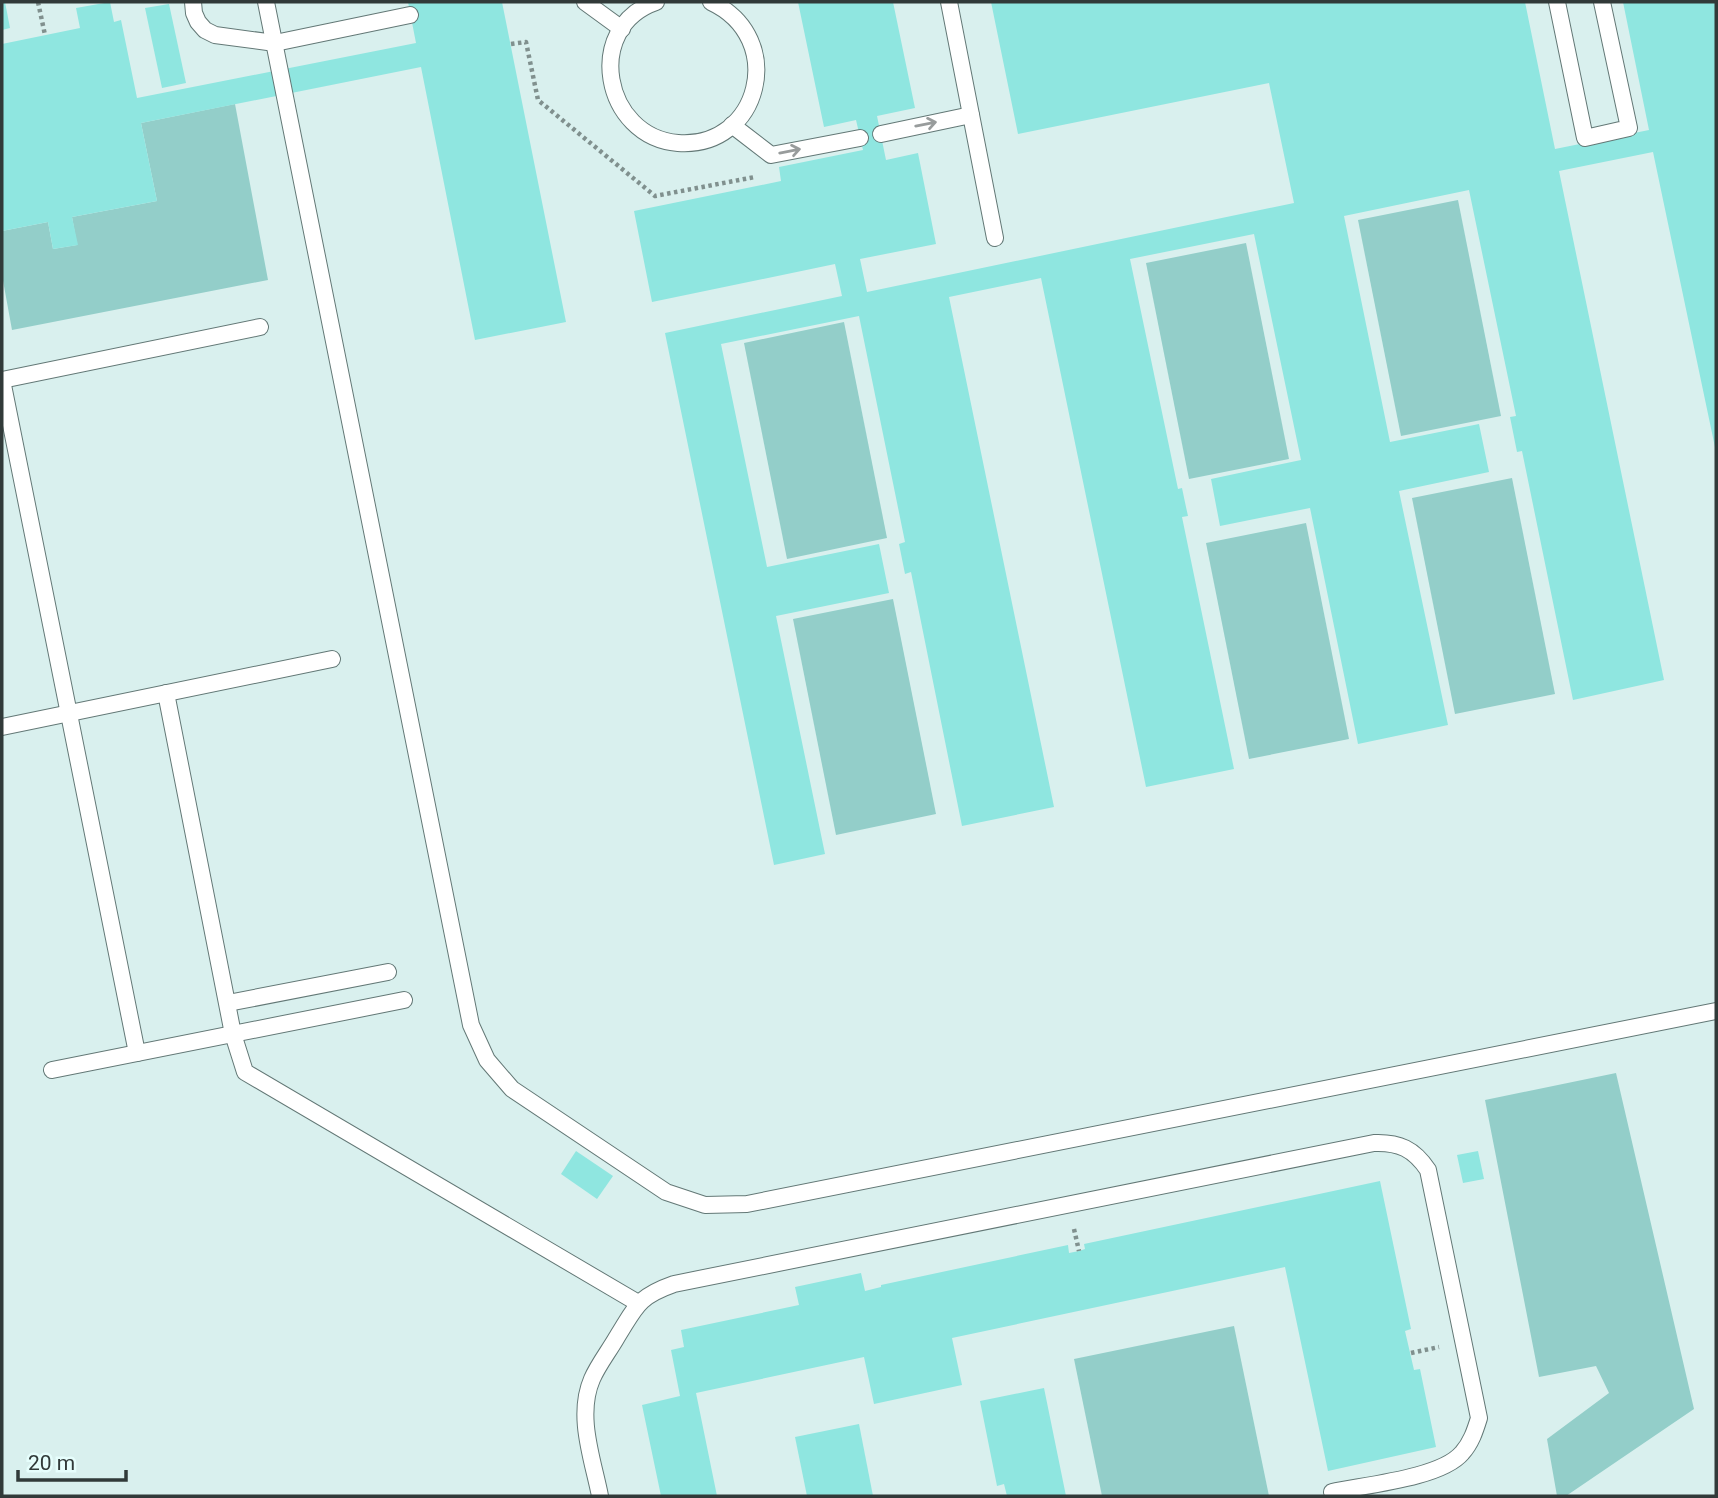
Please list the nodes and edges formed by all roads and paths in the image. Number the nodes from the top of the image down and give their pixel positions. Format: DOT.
graph roads {
  1 [pos="38,2"];
  2 [pos="193,2"];
  3 [pos="266,2"];
  4 [pos="585,2"];
  5 [pos="656,2"];
  6 [pos="711,2"];
  7 [pos="949,2"];
  8 [pos="1557,2"];
  9 [pos="1602,2"];
  10 [pos="410,15"];
  11 [pos="622,29"];
  12 [pos="45,35"];
  13 [pos="275,43"];
  14 [pos="971,115"];
  15 [pos="732,125"];
  16 [pos="881,134"];
  17 [pos="860,138"];
  18 [pos="995,239"];
  19 [pos="260,327"];
  20 [pos="2,380"];
  21 [pos="332,660"];
  22 [pos="166,693"];
  23 [pos="69,713"];
  24 [pos="2,727"];
  25 [pos="387,972"];
  26 [pos="404,1000"];
  27 [pos="228,1003"];
  28 [pos="1716,1011"];
  29 [pos="233,1034"];
  30 [pos="138,1053"];
  31 [pos="52,1070"];
  32 [pos="638,1303"];
  33 [pos="1332,1492"];
  34 [pos="600,1496"];
  1 -- 12 [label="path"];
  2 -- 13 [label="lane"];
  3 -- 13 [label="lane"];
  4 -- 11 [label="lane"];
  5 -- 11 [label="lane"];
  6 -- 15 [label="lane"];
  7 -- 14 [label="lane"];
  8 -- 9 [label="lane"];
  10 -- 13 [label="lane"];
  11 -- 15 [label="lane"];
  13 -- 28 [label="lane"];
  16 -- 14 [label="lane, one-way"];
  14 -- 18 [label="lane"];
  15 -- 17 [label="lane, one-way"];
  19 -- 20 [label="lane"];
  20 -- 23 [label="lane"];
  21 -- 22 [label="lane"];
  22 -- 23 [label="lane"];
  22 -- 27 [label="lane"];
  23 -- 24 [label="lane"];
  23 -- 30 [label="lane"];
  25 -- 27 [label="lane"];
  26 -- 29 [label="lane"];
  27 -- 29 [label="lane"];
  29 -- 30 [label="lane"];
  29 -- 32 [label="lane"];
  30 -- 31 [label="lane"];
  32 -- 33 [label="lane"];
  32 -- 34 [label="lane"];
}
